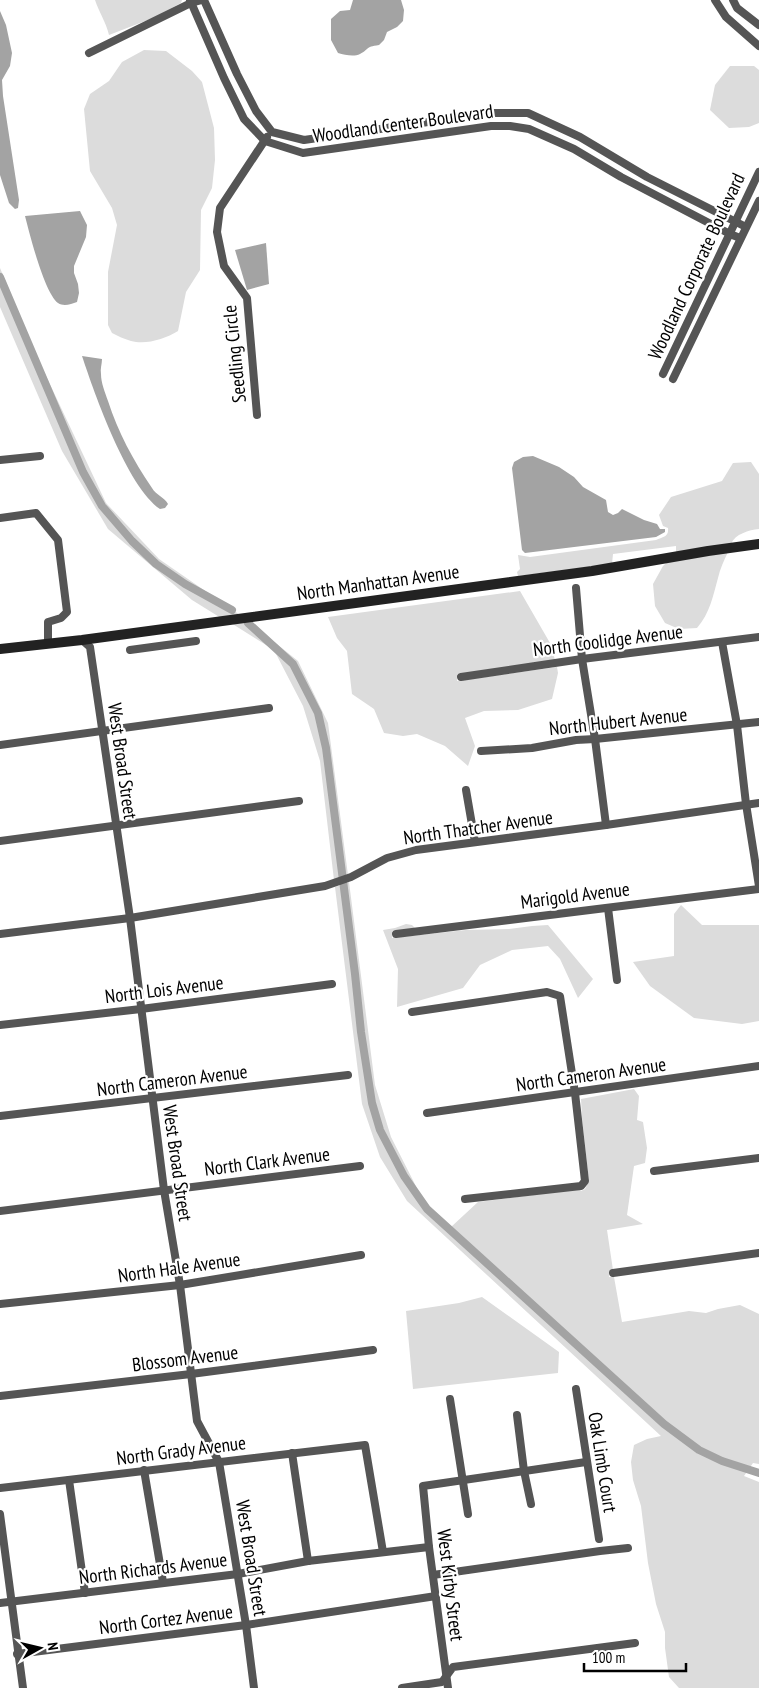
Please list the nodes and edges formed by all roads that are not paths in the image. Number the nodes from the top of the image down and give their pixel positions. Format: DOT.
graph roads {
  1 [pos="203,0"];
  2 [pos="715,0"];
  3 [pos="733,0"];
  4 [pos="191,2"];
  5 [pos="759,25"];
  6 [pos="759,46"];
  7 [pos="89,53"];
  8 [pos="490,113"];
  9 [pos="491,126"];
  10 [pos="272,132"];
  11 [pos="265,141"];
  12 [pos="615,158"];
  13 [pos="608,170"];
  14 [pos="759,172"];
  15 [pos="759,201"];
  16 [pos="735,222"];
  17 [pos="746,226"];
  18 [pos="730,234"];
  19 [pos="740,238"];
  20 [pos="663,374"];
  21 [pos="673,379"];
  22 [pos="257,415"];
  23 [pos="40,456"];
  24 [pos="0,460"];
  25 [pos="0,518"];
  26 [pos="759,544"];
  27 [pos="576,588"];
  28 [pos="161,629"];
  29 [pos="759,637"];
  30 [pos="82,640"];
  31 [pos="196,641"];
  32 [pos="48,642"];
  33 [pos="722,642"];
  34 [pos="163,646"];
  35 [pos="0,649"];
  36 [pos="130,650"];
  37 [pos="582,659"];
  38 [pos="461,677"];
  39 [pos="269,708"];
  40 [pos="759,722"];
  41 [pos="737,725"];
  42 [pos="101,730"];
  43 [pos="595,739"];
  44 [pos="0,745"];
  45 [pos="482,751"];
  46 [pos="466,790"];
  47 [pos="300,801"];
  48 [pos="759,802"];
  49 [pos="746,804"];
  50 [pos="606,825"];
  51 [pos="116,826"];
  52 [pos="0,841"];
  53 [pos="475,842"];
  54 [pos="759,887"];
  55 [pos="608,908"];
  56 [pos="130,918"];
  57 [pos="0,934"];
  58 [pos="396,934"];
  59 [pos="617,980"];
  60 [pos="332,984"];
  61 [pos="141,1009"];
  62 [pos="412,1012"];
  63 [pos="0,1025"];
  64 [pos="759,1066"];
  65 [pos="348,1075"];
  66 [pos="575,1093"];
  67 [pos="152,1099"];
  68 [pos="428,1113"];
  69 [pos="0,1116"];
  70 [pos="759,1158"];
  71 [pos="360,1166"];
  72 [pos="654,1171"];
  73 [pos="164,1190"];
  74 [pos="465,1199"];
  75 [pos="0,1210"];
  76 [pos="759,1253"];
  77 [pos="361,1255"];
  78 [pos="613,1273"];
  79 [pos="180,1285"];
  80 [pos="0,1304"];
  81 [pos="373,1350"];
  82 [pos="191,1374"];
  83 [pos="576,1390"];
  84 [pos="0,1396"];
  85 [pos="450,1399"];
  86 [pos="517,1415"];
  87 [pos="292,1452"];
  88 [pos="219,1462"];
  89 [pos="586,1462"];
  90 [pos="144,1470"];
  91 [pos="524,1471"];
  92 [pos="69,1480"];
  93 [pos="463,1480"];
  94 [pos="0,1488"];
  95 [pos="531,1504"];
  96 [pos="0,1514"];
  97 [pos="468,1514"];
  98 [pos="599,1539"];
  99 [pos="429,1547"];
  100 [pos="628,1548"];
  101 [pos="383,1552"];
  102 [pos="308,1561"];
  103 [pos="238,1574"];
  104 [pos="433,1575"];
  105 [pos="162,1582"];
  106 [pos="86,1593"];
  107 [pos="436,1596"];
  108 [pos="12,1602"];
  109 [pos="0,1603"];
  110 [pos="246,1626"];
  111 [pos="636,1643"];
  112 [pos="17,1654"];
  113 [pos="447,1676"];
  114 [pos="23,1688"];
  115 [pos="254,1688"];
  116 [pos="402,1688"];
  117 [pos="448,1688"];
  1 -- 4 [label="street"];
  1 -- 10 [label="street"];
  2 -- 6 [label="street"];
  3 -- 5 [label="street"];
  4 -- 7 [label="street"];
  4 -- 11 [label="street, Woodland Center Boulevard"];
  8 -- 9 [label="street"];
  8 -- 10 [label="street, Woodland Center Boulevard"];
  8 -- 12 [label="street, Woodland Center Boulevard"];
  9 -- 11 [label="street, Woodland Center Boulevard"];
  9 -- 13 [label="street, Woodland Center Boulevard"];
  10 -- 11 [label="street, Seedling Circle"];
  11 -- 22 [label="street, Seedling Circle"];
  12 -- 13 [label="street"];
  12 -- 16 [label="street, Woodland Center Boulevard"];
  13 -- 18 [label="street, Woodland Center Boulevard"];
  14 -- 16 [label="street, Woodland Corporate Boulevard"];
  15 -- 17 [label="street, Woodland Corporate Boulevard"];
  16 -- 17 [label="street, Woodland Center Boulevard"];
  16 -- 18 [label="street, Woodland Corporate Boulevard"];
  17 -- 19 [label="street, Woodland Corporate Boulevard"];
  18 -- 19 [label="street, Woodland Center Boulevard"];
  18 -- 20 [label="street, Woodland Corporate Boulevard"];
  19 -- 21 [label="street, Woodland Corporate Boulevard"];
  23 -- 24 [label="street"];
  25 -- 32 [label="street"];
  26 -- 28 [label="street, North Manhattan Avenue"];
  27 -- 37 [label="street"];
  28 -- 30 [label="street, North Manhattan Avenue"];
  28 -- 34 [label="street"];
  29 -- 33 [label="street, North Coolidge Avenue"];
  30 -- 32 [label="street, North Manhattan Avenue"];
  30 -- 42 [label="street, West Broad Street"];
  31 -- 34 [label="street"];
  32 -- 35 [label="street, North Manhattan Avenue"];
  33 -- 37 [label="street, North Coolidge Avenue"];
  33 -- 41 [label="street"];
  34 -- 36 [label="street"];
  37 -- 38 [label="street, North Coolidge Avenue"];
  37 -- 43 [label="street"];
  39 -- 42 [label="street"];
  40 -- 41 [label="street, North Hubert Avenue"];
  41 -- 43 [label="street, North Hubert Avenue"];
  41 -- 49 [label="street"];
  42 -- 44 [label="street"];
  42 -- 51 [label="street, West Broad Street"];
  43 -- 45 [label="street, North Hubert Avenue"];
  43 -- 50 [label="street"];
  46 -- 53 [label="street"];
  47 -- 51 [label="street"];
  48 -- 49 [label="street, North Thatcher Avenue"];
  49 -- 50 [label="street, North Thatcher Avenue"];
  49 -- 54 [label="street"];
  50 -- 53 [label="street, North Thatcher Avenue"];
  51 -- 52 [label="street"];
  51 -- 56 [label="street, West Broad Street"];
  53 -- 56 [label="street, North Thatcher Avenue"];
  54 -- 55 [label="street, Marigold Avenue"];
  55 -- 58 [label="street, Marigold Avenue"];
  55 -- 59 [label="street"];
  56 -- 57 [label="street, North Thatcher Avenue"];
  56 -- 61 [label="street, West Broad Street"];
  60 -- 61 [label="street, North Lois Avenue"];
  61 -- 63 [label="street, North Lois Avenue"];
  61 -- 67 [label="street, West Broad Street"];
  62 -- 66 [label="street"];
  64 -- 66 [label="street, North Cameron Avenue"];
  65 -- 67 [label="street, North Cameron Avenue"];
  66 -- 68 [label="street, North Cameron Avenue"];
  66 -- 74 [label="street"];
  67 -- 69 [label="street, North Cameron Avenue"];
  67 -- 73 [label="street, West Broad Street"];
  70 -- 72 [label="street"];
  71 -- 73 [label="street, North Clark Avenue"];
  73 -- 75 [label="street, North Clark Avenue"];
  73 -- 79 [label="street, West Broad Street"];
  76 -- 78 [label="street"];
  77 -- 79 [label="street, North Hale Avenue"];
  79 -- 80 [label="street, North Hale Avenue"];
  79 -- 82 [label="street, West Broad Street"];
  81 -- 82 [label="street, Blossom Avenue"];
  82 -- 84 [label="street, Blossom Avenue"];
  82 -- 88 [label="street, West Broad Street"];
  83 -- 89 [label="street, Oak Limb Court"];
  85 -- 93 [label="street"];
  86 -- 91 [label="street"];
  87 -- 88 [label="street, North Grady Avenue"];
  87 -- 101 [label="street, North Grady Avenue"];
  87 -- 102 [label="street"];
  88 -- 90 [label="street, North Grady Avenue"];
  88 -- 103 [label="street, West Broad Street"];
  89 -- 91 [label="street"];
  89 -- 98 [label="street, Oak Limb Court"];
  90 -- 92 [label="street, North Grady Avenue"];
  90 -- 105 [label="street"];
  91 -- 93 [label="street"];
  91 -- 95 [label="street"];
  92 -- 94 [label="street, North Grady Avenue"];
  92 -- 106 [label="street"];
  93 -- 97 [label="street"];
  93 -- 99 [label="street, West Kirby Street"];
  96 -- 108 [label="street"];
  99 -- 101 [label="street, North Richards Avenue"];
  99 -- 104 [label="street, West Kirby Street"];
  100 -- 104 [label="street"];
  101 -- 102 [label="street, North Richards Avenue"];
  102 -- 103 [label="street, North Richards Avenue"];
  103 -- 105 [label="street, North Richards Avenue"];
  103 -- 110 [label="street, West Broad Street"];
  104 -- 107 [label="street, West Kirby Street"];
  105 -- 106 [label="street, North Richards Avenue"];
  106 -- 108 [label="street, North Richards Avenue"];
  107 -- 110 [label="street, North Cortez Avenue"];
  107 -- 113 [label="street, West Kirby Street"];
  108 -- 109 [label="street, North Richards Avenue"];
  108 -- 112 [label="street"];
  110 -- 112 [label="street, North Cortez Avenue"];
  110 -- 115 [label="street, West Broad Street"];
  111 -- 113 [label="street"];
  112 -- 114 [label="street"];
  113 -- 116 [label="street"];
  113 -- 117 [label="street, West Kirby Street"];
}
